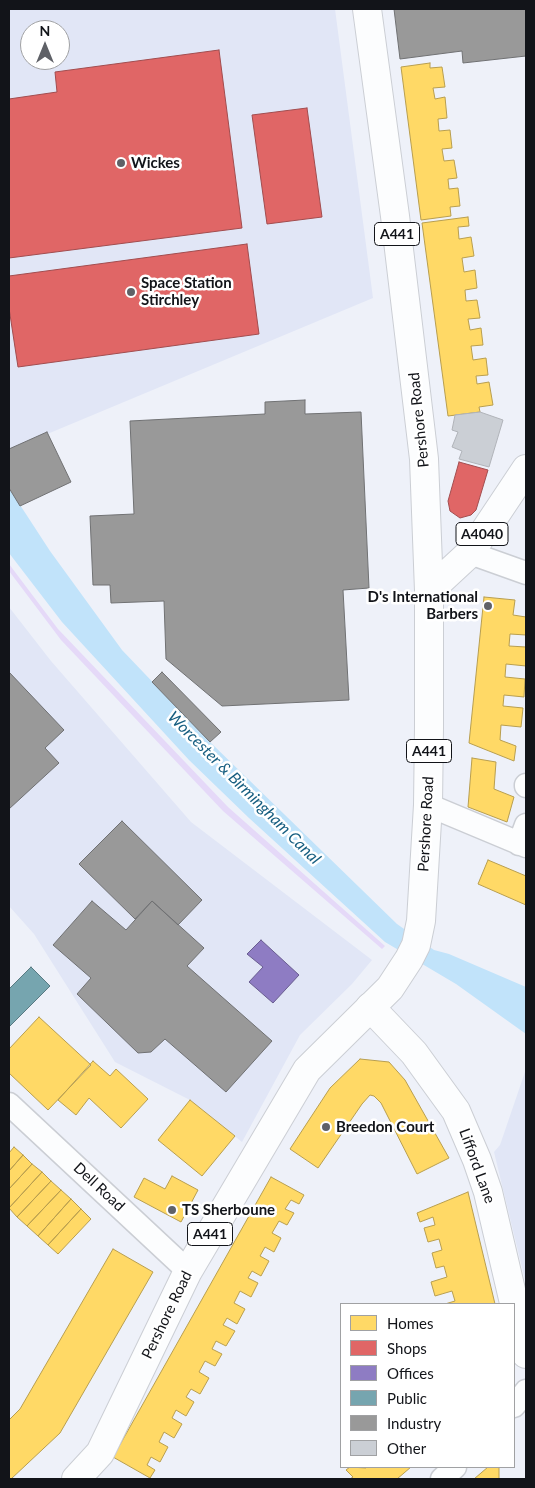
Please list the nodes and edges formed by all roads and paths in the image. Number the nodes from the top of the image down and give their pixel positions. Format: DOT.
graph roads {
  1 [pos="367,9"];
  2 [pos="526,470"];
  3 [pos="470,553"];
  4 [pos="526,574"];
  5 [pos="429,591"];
  6 [pos="427,816"];
  7 [pos="524,838"];
  8 [pos="370,1007"];
  9 [pos="9,1104"];
  10 [pos="188,1271"];
  11 [pos="514,1303"];
  12 [pos="515,1307"];
  13 [pos="526,1354"];
  14 [pos="526,1391"];
  15 [pos="515,1405"];
  16 [pos="454,1468"];
  17 [pos="76,1479"];
  18 [pos="442,1479"];
  1 -- 5 [label="main road, Pershore Road / A441"];
  2 -- 3 [label="main road, A4040"];
  3 -- 4 [label="street"];
  3 -- 5 [label="main road, A4040"];
  5 -- 6 [label="main road, Pershore Road / A441"];
  6 -- 7 [label="street"];
  6 -- 8 [label="main road, Pershore Road / A441"];
  8 -- 10 [label="main road, Pershore Road / A441"];
  8 -- 11 [label="main road, Lifford Lane"];
  9 -- 10 [label="street, Dell Road"];
  10 -- 17 [label="main road, Pershore Road / A441"];
  12 -- 13 [label="main road, Lifford Lane"];
  14 -- 15 [label="street"];
  16 -- 18 [label="street"];
}
